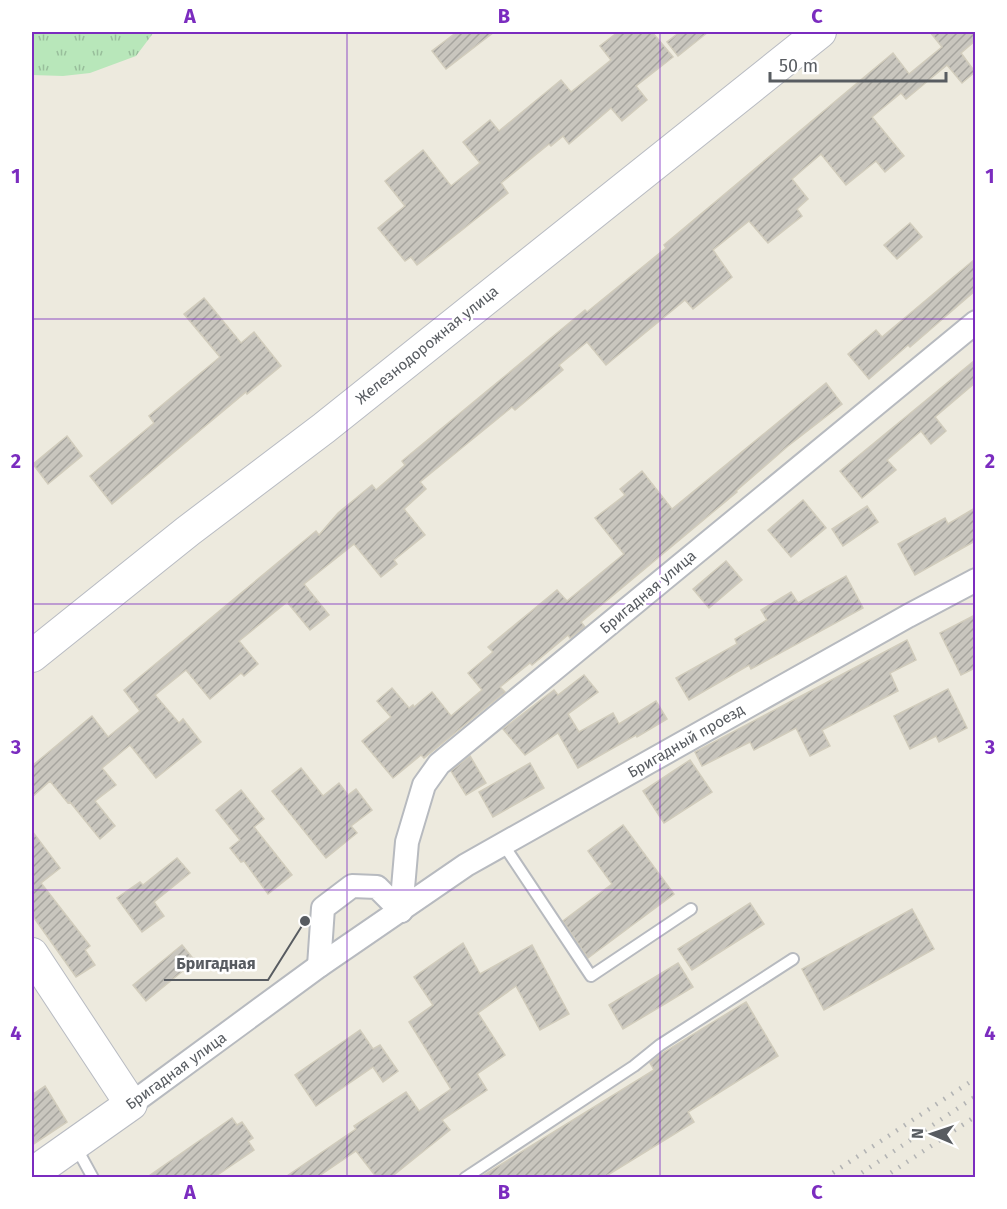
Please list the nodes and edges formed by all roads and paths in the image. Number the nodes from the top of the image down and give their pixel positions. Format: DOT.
graph roads {
  1 [pos="820,32"];
  2 [pos="975,321"];
  3 [pos="975,580"];
  4 [pos="32,656"];
  5 [pos="503,844"];
  6 [pos="692,909"];
  7 [pos="402,910"];
  8 [pos="32,954"];
  9 [pos="793,959"];
  10 [pos="319,966"];
  11 [pos="131,1104"];
  12 [pos="74,1144"];
  13 [pos="32,1174"];
  14 [pos="93,1178"];
  15 [pos="465,1178"];
  1 -- 4 [label="street, Железнодорожная улица"];
  2 -- 7 [label="street, Бригадная улица"];
  3 -- 5 [label="street, Бригадный проезд"];
  5 -- 6 [label="lane"];
  5 -- 7 [label="street, Бригадный проезд"];
  7 -- 10 [label="street, Бригадная улица"];
  7 -- 10 [label="street"];
  8 -- 11 [label="street"];
  9 -- 15 [label="lane"];
  10 -- 11 [label="street, Бригадная улица"];
  11 -- 12 [label="street, Бригадная улица"];
  12 -- 13 [label="street, Бригадная улица"];
  12 -- 14 [label="lane"];
}
